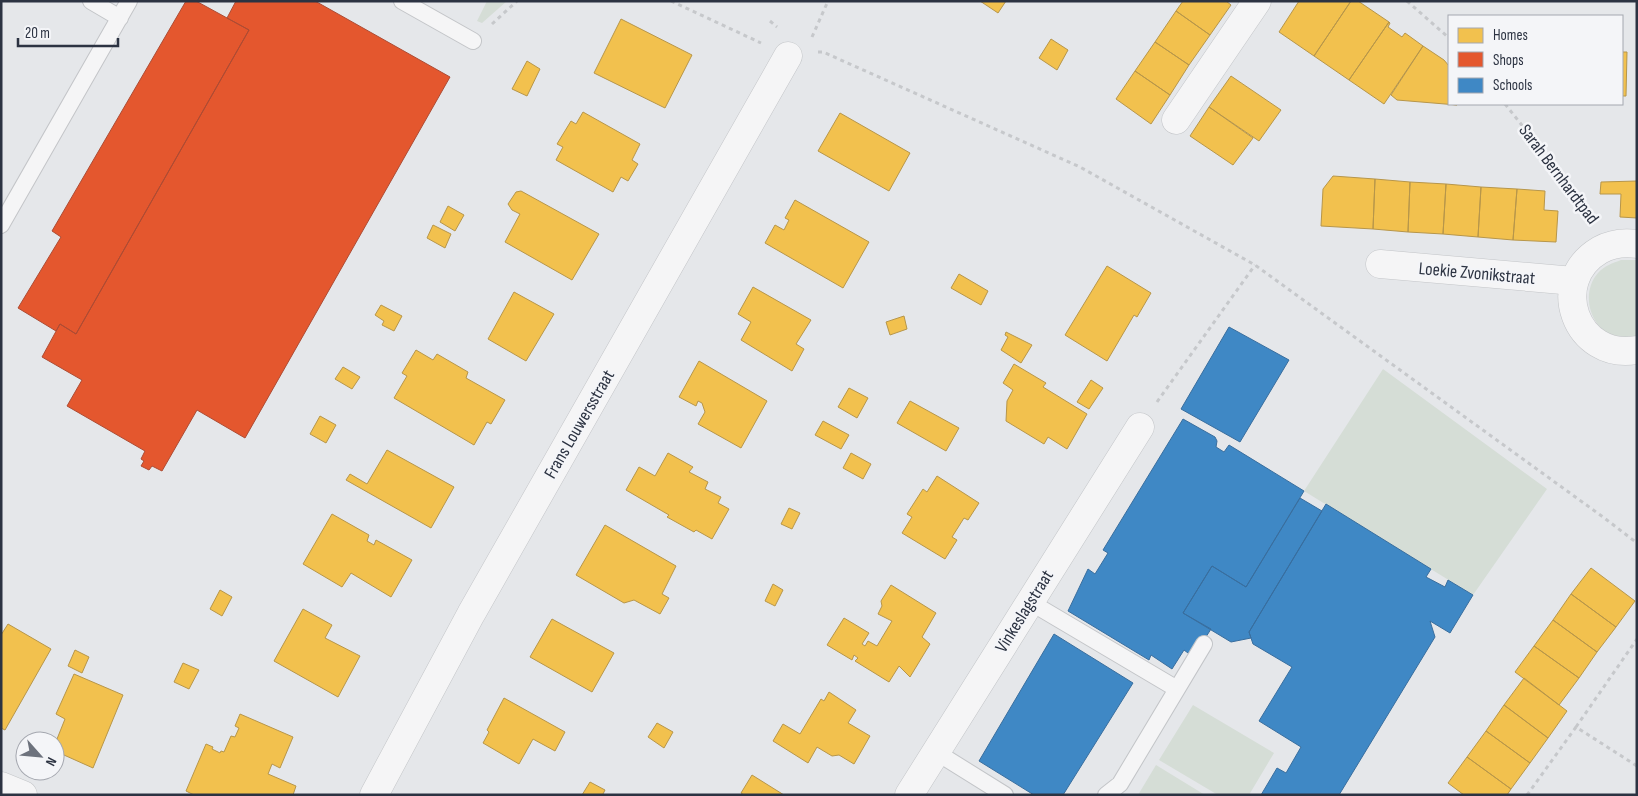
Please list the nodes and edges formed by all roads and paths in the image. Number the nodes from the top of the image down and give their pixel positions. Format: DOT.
graph roads {
  1 [pos="91,1"];
  2 [pos="129,1"];
  3 [pos="402,1"];
  4 [pos="517,1"];
  5 [pos="671,1"];
  6 [pos="1257,1"];
  7 [pos="1407,1"];
  8 [pos="120,18"];
  9 [pos="1448,37"];
  10 [pos="473,41"];
  11 [pos="816,52"];
  12 [pos="788,56"];
  13 [pos="1506,105"];
  14 [pos="1176,120"];
  15 [pos="1,225"];
  16 [pos="1637,244"];
  17 [pos="1604,248"];
  18 [pos="1380,264"];
  19 [pos="1254,265"];
  20 [pos="1574,281"];
  21 [pos="1637,350"];
  22 [pos="1140,427"];
  23 [pos="1637,543"];
  24 [pos="1030,602"];
  25 [pos="1637,638"];
  26 [pos="1204,644"];
  27 [pos="1177,688"];
  28 [pos="1576,727"];
  29 [pos="936,752"];
  30 [pos="1637,766"];
  31 [pos="1,786"];
  32 [pos="23,795"];
  33 [pos="374,795"];
  34 [pos="909,795"];
  35 [pos="1004,795"];
  36 [pos="1106,795"];
  37 [pos="1528,795"];
  1 -- 8 [label="lane"];
  2 -- 8 [label="lane"];
  3 -- 10 [label="lane"];
  4 -- 10 [label="path"];
  5 -- 12 [label="path"];
  6 -- 14 [label="street"];
  7 -- 9 [label="path"];
  8 -- 15 [label="lane"];
  11 -- 19 [label="path"];
  12 -- 33 [label="street, Frans Louwersstraat"];
  13 -- 17 [label="path, Sarah Bernhardtpad"];
  16 -- 17 [label="street"];
  17 -- 20 [label="street"];
  18 -- 20 [label="street, Loekie Zvonikstraat"];
  19 -- 22 [label="path"];
  19 -- 23 [label="path"];
  20 -- 21 [label="street"];
  22 -- 24 [label="street, Vinkeslagstraat"];
  24 -- 27 [label="lane"];
  24 -- 29 [label="street, Vinkeslagstraat"];
  25 -- 28 [label="path"];
  26 -- 27 [label="lane"];
  27 -- 36 [label="lane"];
  28 -- 30 [label="path"];
  28 -- 37 [label="path"];
  29 -- 34 [label="street, Vinkeslagstraat"];
  29 -- 35 [label="lane"];
  31 -- 32 [label="street"];
}
